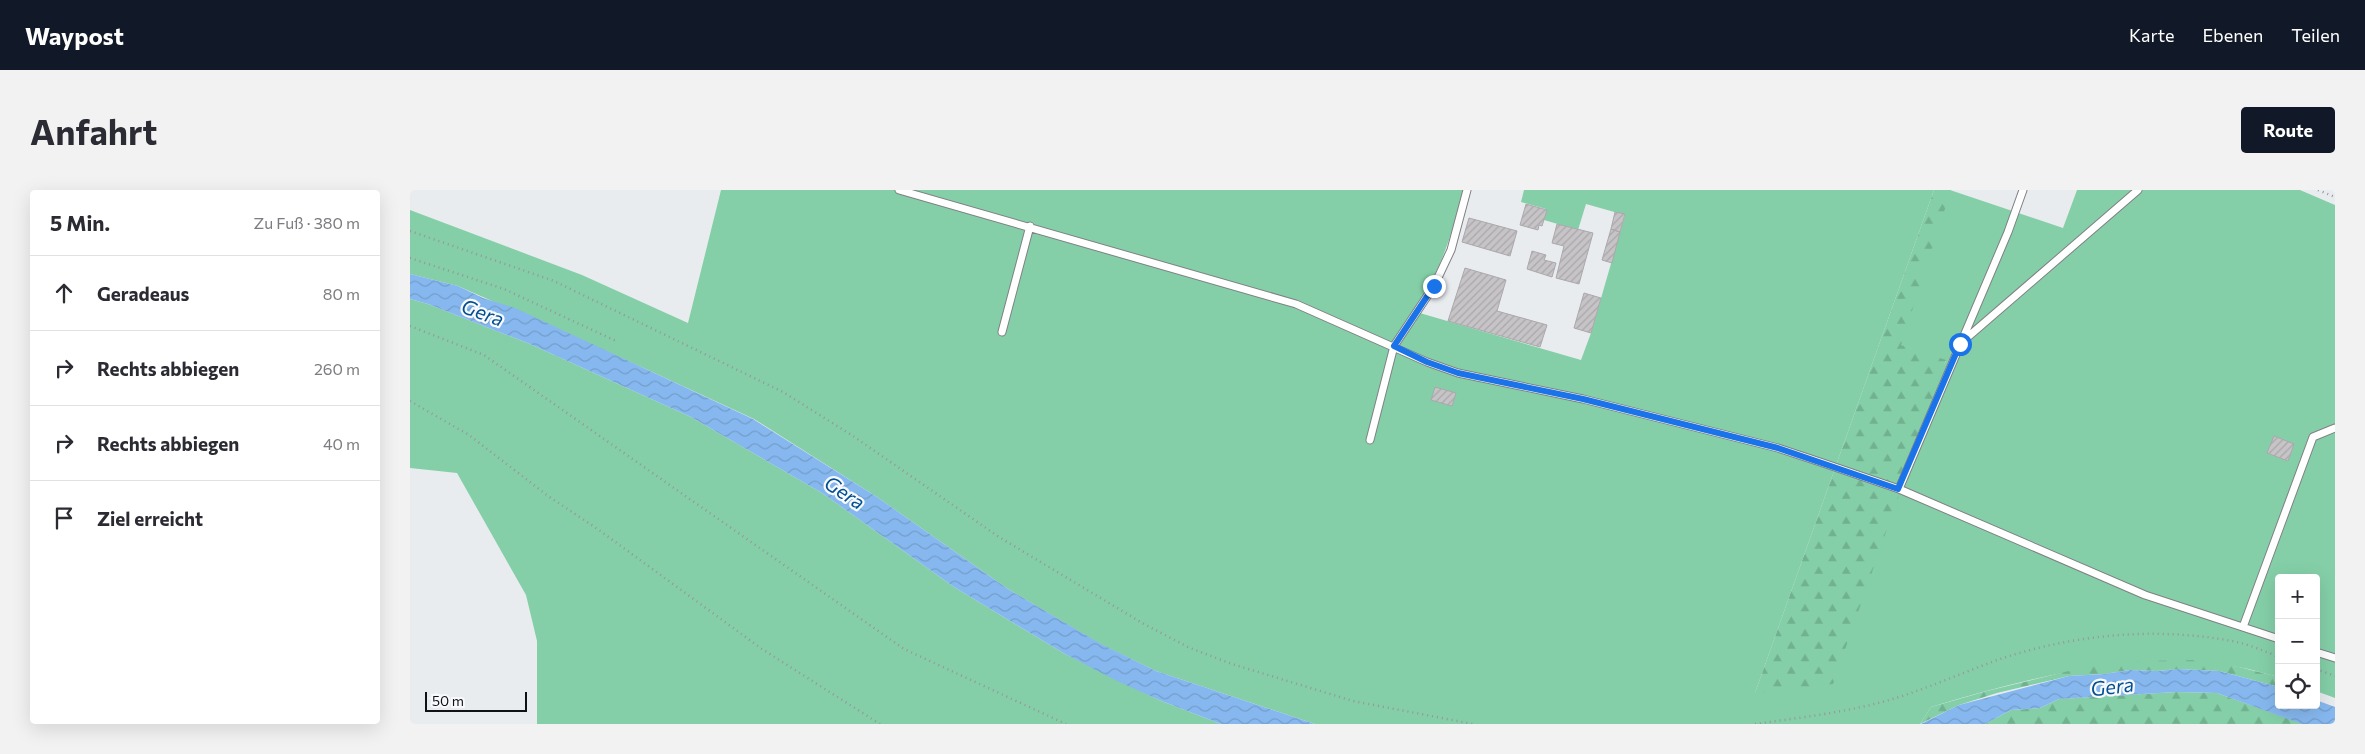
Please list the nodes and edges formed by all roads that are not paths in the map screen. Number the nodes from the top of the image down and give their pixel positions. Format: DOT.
graph roads {
  1 [pos="899,190"];
  2 [pos="1467,190"];
  3 [pos="2023,190"];
  4 [pos="2138,190"];
  5 [pos="1030,226"];
  6 [pos="1002,332"];
  7 [pos="1960,344"];
  8 [pos="1394,346"];
  9 [pos="2335,428"];
  10 [pos="1370,440"];
  11 [pos="1898,489"];
  12 [pos="2243,627"];
  13 [pos="2275,638"];
  14 [pos="2320,653"];
  15 [pos="2335,658"];
  1 -- 5 [label="lane"];
  2 -- 8 [label="lane"];
  3 -- 7 [label="lane"];
  4 -- 7 [label="lane"];
  5 -- 6 [label="lane"];
  5 -- 8 [label="lane"];
  7 -- 11 [label="lane"];
  8 -- 10 [label="lane"];
  8 -- 11 [label="lane"];
  9 -- 12 [label="lane"];
  11 -- 12 [label="lane"];
  12 -- 13 [label="lane"];
  14 -- 15 [label="lane"];
}
